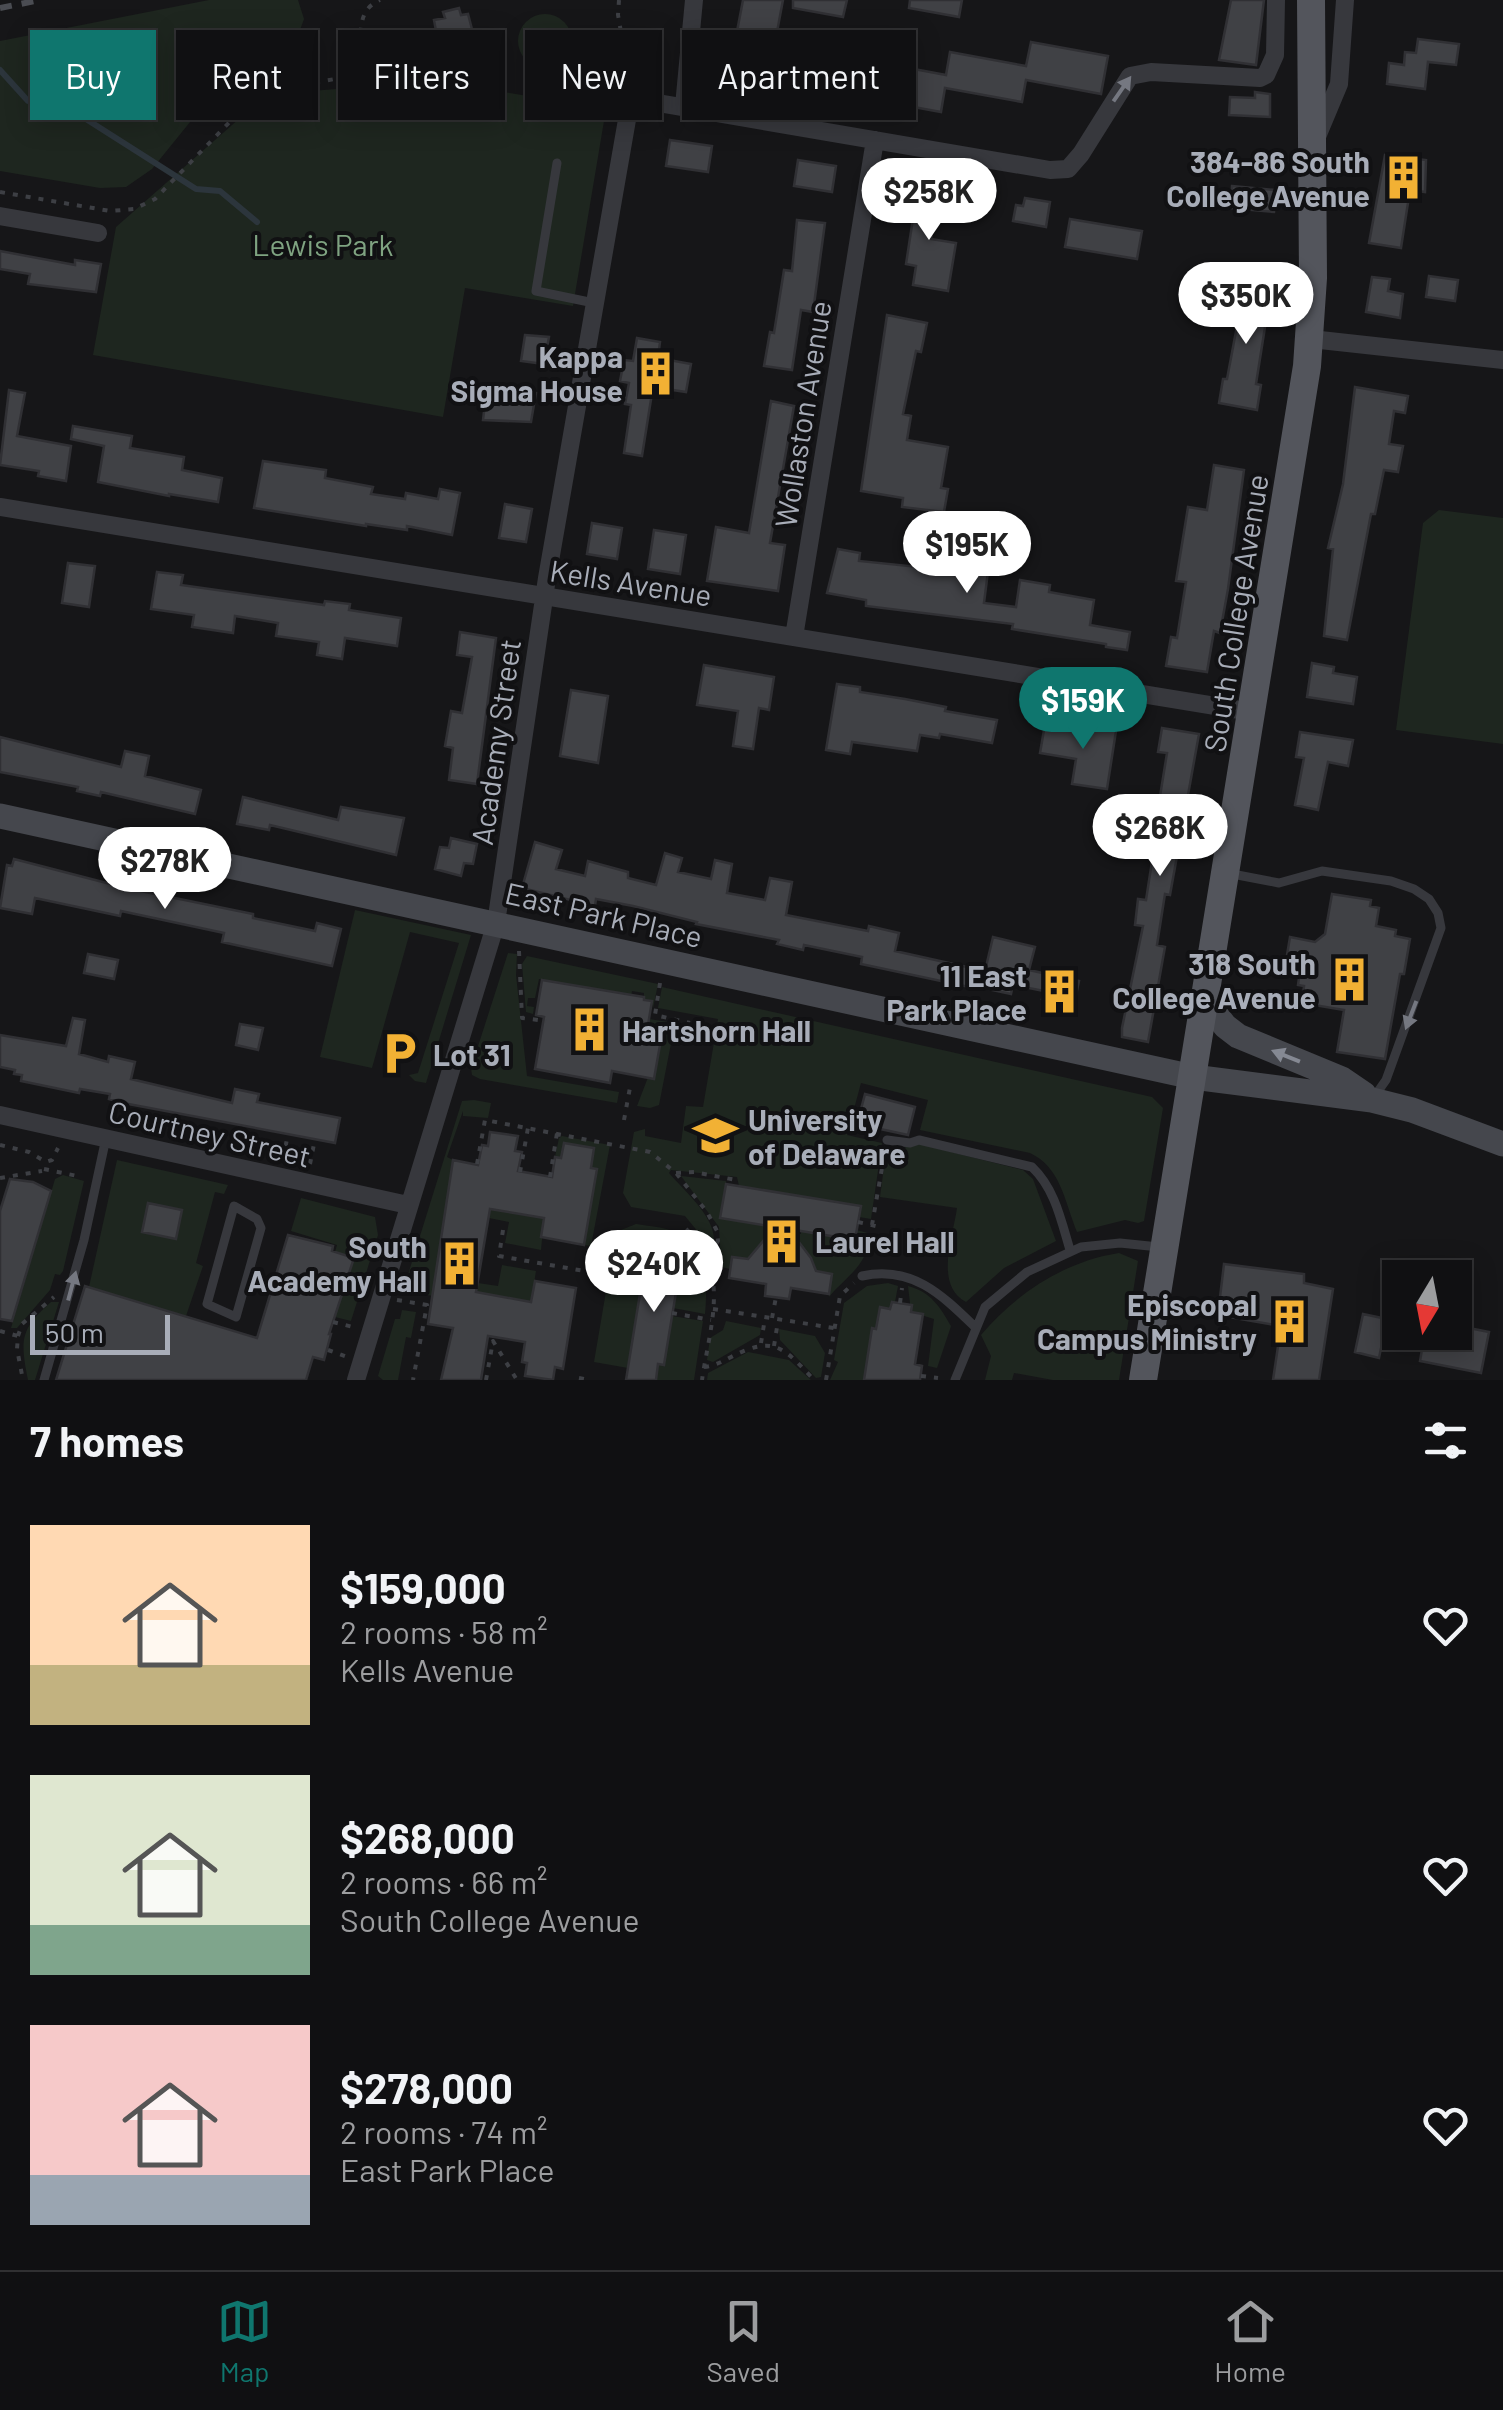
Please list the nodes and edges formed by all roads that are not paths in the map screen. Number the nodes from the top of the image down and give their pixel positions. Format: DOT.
graph roads {
  1 [pos="694,0"];
  2 [pos="1276,0"];
  3 [pos="1311,0"];
  4 [pos="1345,0"];
  5 [pos="691,30"];
  6 [pos="682,106"];
  7 [pos="762,120"];
  8 [pos="874,140"];
  9 [pos="1312,149"];
  10 [pos="557,163"];
  11 [pos="0,216"];
  12 [pos="98,232"];
  13 [pos="594,303"];
  14 [pos="1310,340"];
  15 [pos="1503,360"];
  16 [pos="0,507"];
  17 [pos="544,596"];
  18 [pos="794,637"];
  19 [pos="1252,712"];
  20 [pos="0,816"];
  21 [pos="1226,873"];
  22 [pos="496,922"];
  23 [pos="1206,1001"];
  24 [pos="1193,1077"];
  25 [pos="1372,1100"];
  26 [pos="0,1115"];
  27 [pos="106,1138"];
  28 [pos="887,1140"];
  29 [pos="1503,1144"];
  30 [pos="408,1205"];
  31 [pos="234,1206"];
  32 [pos="1165,1248"];
  33 [pos="1070,1250"];
  34 [pos="862,1276"];
  35 [pos="975,1328"];
  36 [pos="44,1380"];
  37 [pos="356,1380"];
  38 [pos="955,1380"];
  39 [pos="1143,1380"];
  1 -- 5 [label="street"];
  8 -- 2 [label="street, one-way"];
  3 -- 9 [label="main road, South College Avenue"];
  4 -- 9 [label="street, South College Avenue"];
  6 -- 13 [label="street, Academy Street"];
  7 -- 8 [label="street"];
  8 -- 18 [label="street, Wollaston Avenue"];
  9 -- 14 [label="main road, South College Avenue"];
  10 -- 13 [label="lane"];
  11 -- 12 [label="street"];
  13 -- 17 [label="street, Academy Street"];
  14 -- 15 [label="street"];
  14 -- 19 [label="main road, South College Avenue"];
  16 -- 17 [label="street, Kells Avenue"];
  17 -- 18 [label="street, Kells Avenue"];
  17 -- 22 [label="street, Academy Street"];
  18 -- 19 [label="street, Kells Avenue"];
  19 -- 21 [label="main road, South College Avenue"];
  20 -- 22 [label="street, East Park Place"];
  21 -- 23 [label="main road, South College Avenue"];
  21 -- 25 [label="lane, one-way"];
  22 -- 24 [label="street, East Park Place"];
  22 -- 30 [label="street, Academy Street"];
  23 -- 24 [label="main road, South College Avenue"];
  25 -- 23 [label="street, one-way"];
  24 -- 25 [label="street, East Park Place"];
  24 -- 32 [label="main road, South College Avenue"];
  25 -- 29 [label="street"];
  26 -- 27 [label="street, Courtney Street"];
  27 -- 30 [label="street, Courtney Street"];
  36 -- 27 [label="lane, one-way"];
  28 -- 33 [label="lane"];
  30 -- 37 [label="street, Academy Street"];
  31 -- 31 [label="lane"];
  32 -- 33 [label="lane"];
  32 -- 39 [label="main road, South College Avenue"];
  33 -- 35 [label="lane"];
  34 -- 35 [label="lane"];
  35 -- 38 [label="lane"];
}
